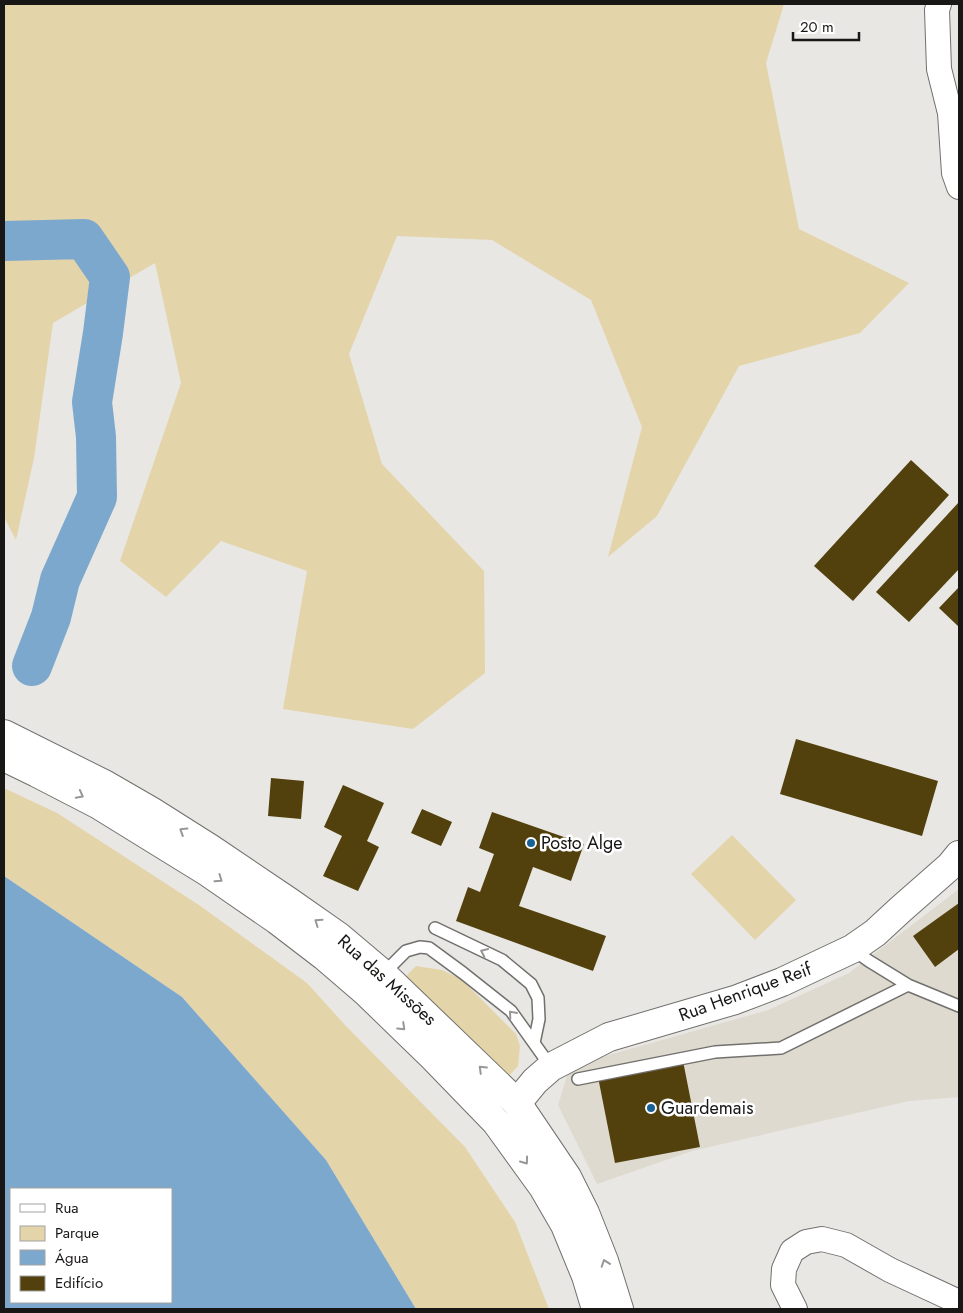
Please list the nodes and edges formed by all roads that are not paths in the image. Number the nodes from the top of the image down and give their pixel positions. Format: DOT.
graph roads {
  1 [pos="939,4"];
  2 [pos="959,186"];
  3 [pos="4,734"];
  4 [pos="4,757"];
  5 [pos="41,763"];
  6 [pos="959,855"];
  7 [pos="435,928"];
  8 [pos="852,949"];
  9 [pos="375,983"];
  10 [pos="908,985"];
  11 [pos="959,1006"];
  12 [pos="534,1044"];
  13 [pos="551,1067"];
  14 [pos="578,1079"];
  15 [pos="517,1103"];
  16 [pos="496,1122"];
  17 [pos="959,1302"];
  18 [pos="596,1309"];
  19 [pos="619,1309"];
  20 [pos="794,1309"];
  1 -- 2 [label="street"];
  3 -- 5 [label="main road"];
  4 -- 5 [label="main road"];
  5 -- 9 [label="main road, Rua das Missões"];
  6 -- 8 [label="main road, Rua Henrique Reif"];
  12 -- 7 [label="lane, one-way"];
  8 -- 10 [label="lane"];
  8 -- 13 [label="main road, Rua Henrique Reif"];
  12 -- 9 [label="lane, one-way"];
  15 -- 9 [label="main road, Rua das Missões, one-way"];
  9 -- 16 [label="main road, Rua das Missões, one-way"];
  10 -- 11 [label="lane"];
  10 -- 14 [label="lane"];
  12 -- 13 [label="lane"];
  13 -- 15 [label="main road, Rua Henrique Reif"];
  15 -- 16 [label="main road, Rua Henrique Reif"];
  19 -- 15 [label="main road, Rua das Missões, one-way"];
  16 -- 18 [label="main road, Rua das Missões, one-way"];
  17 -- 20 [label="street"];
}
